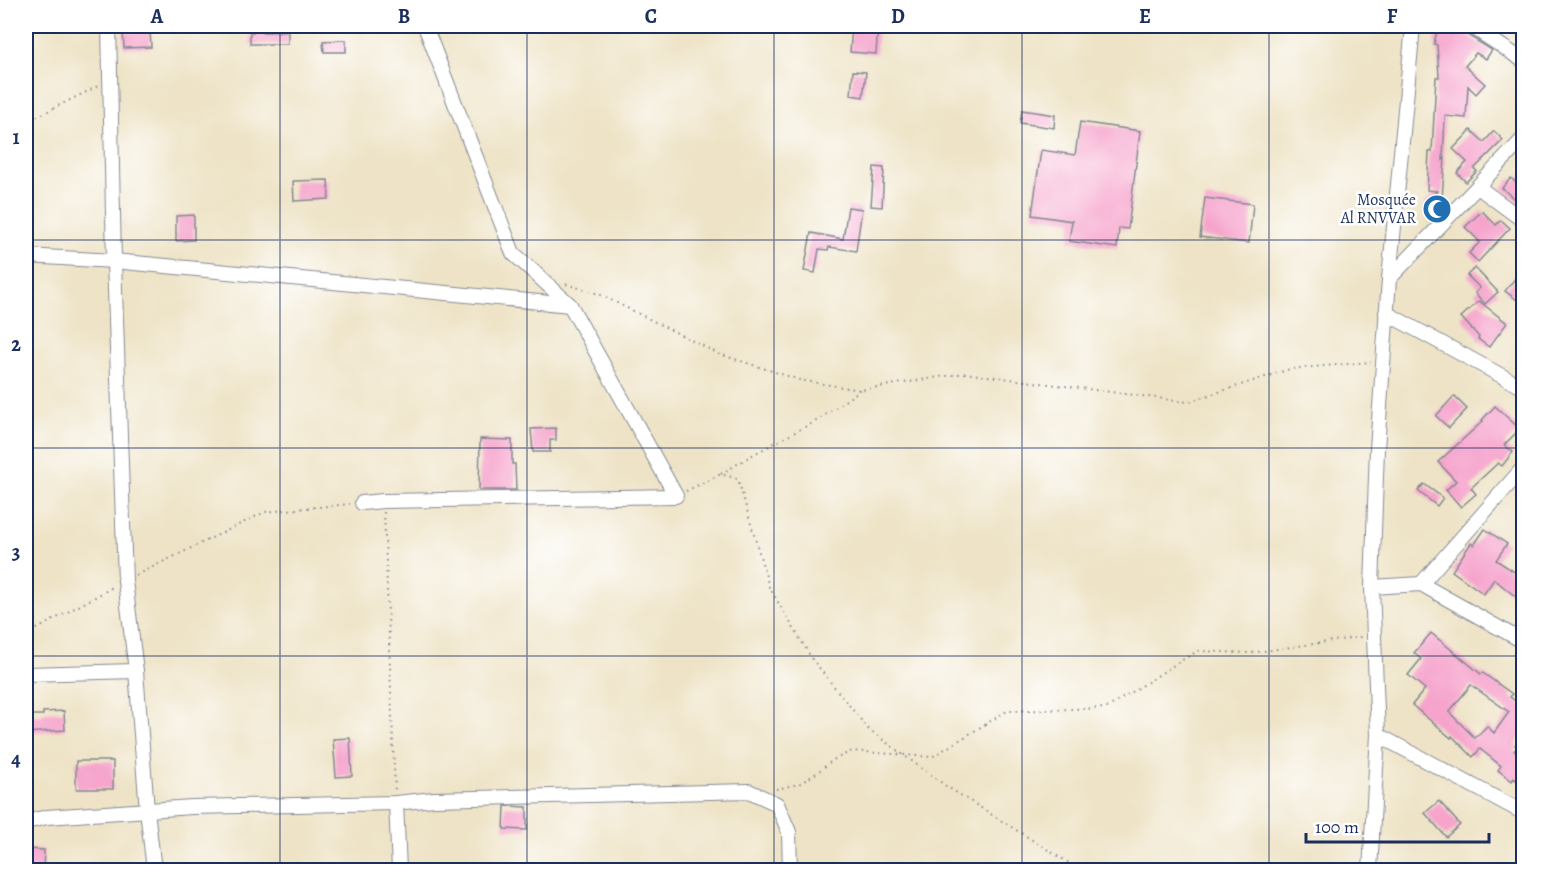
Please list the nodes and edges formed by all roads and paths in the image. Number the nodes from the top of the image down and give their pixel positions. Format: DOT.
graph roads {
  1 [pos="110,26"];
  2 [pos="425,26"];
  3 [pos="1413,26"];
  4 [pos="1471,26"];
  5 [pos="1524,61"];
  6 [pos="110,79"];
  7 [pos="26,123"];
  8 [pos="1524,138"];
  9 [pos="1478,187"];
  10 [pos="1524,221"];
  11 [pos="26,256"];
  12 [pos="114,261"];
  13 [pos="1389,279"];
  14 [pos="558,282"];
  15 [pos="570,305"];
  16 [pos="1386,313"];
  17 [pos="1383,361"];
  18 [pos="1524,388"];
  19 [pos="860,390"];
  20 [pos="1524,467"];
  21 [pos="721,474"];
  22 [pos="676,496"];
  23 [pos="383,501"];
  24 [pos="362,503"];
  25 [pos="125,581"];
  26 [pos="1421,584"];
  27 [pos="1372,587"];
  28 [pos="26,635"];
  29 [pos="1374,635"];
  30 [pos="1524,642"];
  31 [pos="135,671"];
  32 [pos="26,675"];
  33 [pos="1378,735"];
  34 [pos="904,756"];
  35 [pos="771,789"];
  36 [pos="396,803"];
  37 [pos="147,810"];
  38 [pos="1524,813"];
  39 [pos="26,822"];
  40 [pos="154,870"];
  41 [pos="399,870"];
  42 [pos="790,870"];
  43 [pos="1080,870"];
  44 [pos="1370,870"];
  1 -- 6 [label="street"];
  2 -- 15 [label="street"];
  3 -- 13 [label="street"];
  4 -- 5 [label="street"];
  6 -- 7 [label="path"];
  6 -- 12 [label="street"];
  8 -- 9 [label="street"];
  9 -- 10 [label="street"];
  9 -- 13 [label="street"];
  11 -- 12 [label="street"];
  12 -- 15 [label="street"];
  12 -- 25 [label="street"];
  13 -- 16 [label="street"];
  14 -- 19 [label="path"];
  15 -- 22 [label="street"];
  16 -- 17 [label="street"];
  16 -- 18 [label="street"];
  17 -- 19 [label="path"];
  17 -- 27 [label="street"];
  19 -- 21 [label="path"];
  20 -- 26 [label="street"];
  21 -- 22 [label="path"];
  21 -- 34 [label="path"];
  22 -- 23 [label="street"];
  23 -- 24 [label="street"];
  23 -- 36 [label="path"];
  24 -- 25 [label="path"];
  25 -- 28 [label="path"];
  25 -- 31 [label="street"];
  26 -- 27 [label="street"];
  26 -- 30 [label="street"];
  27 -- 29 [label="street"];
  29 -- 33 [label="street"];
  29 -- 34 [label="path"];
  31 -- 32 [label="street"];
  31 -- 37 [label="street"];
  33 -- 38 [label="street"];
  33 -- 44 [label="street"];
  34 -- 35 [label="path"];
  34 -- 43 [label="path"];
  36 -- 37 [label="street"];
  36 -- 41 [label="street"];
  36 -- 42 [label="street"];
  37 -- 39 [label="street"];
  37 -- 40 [label="street"];
}
